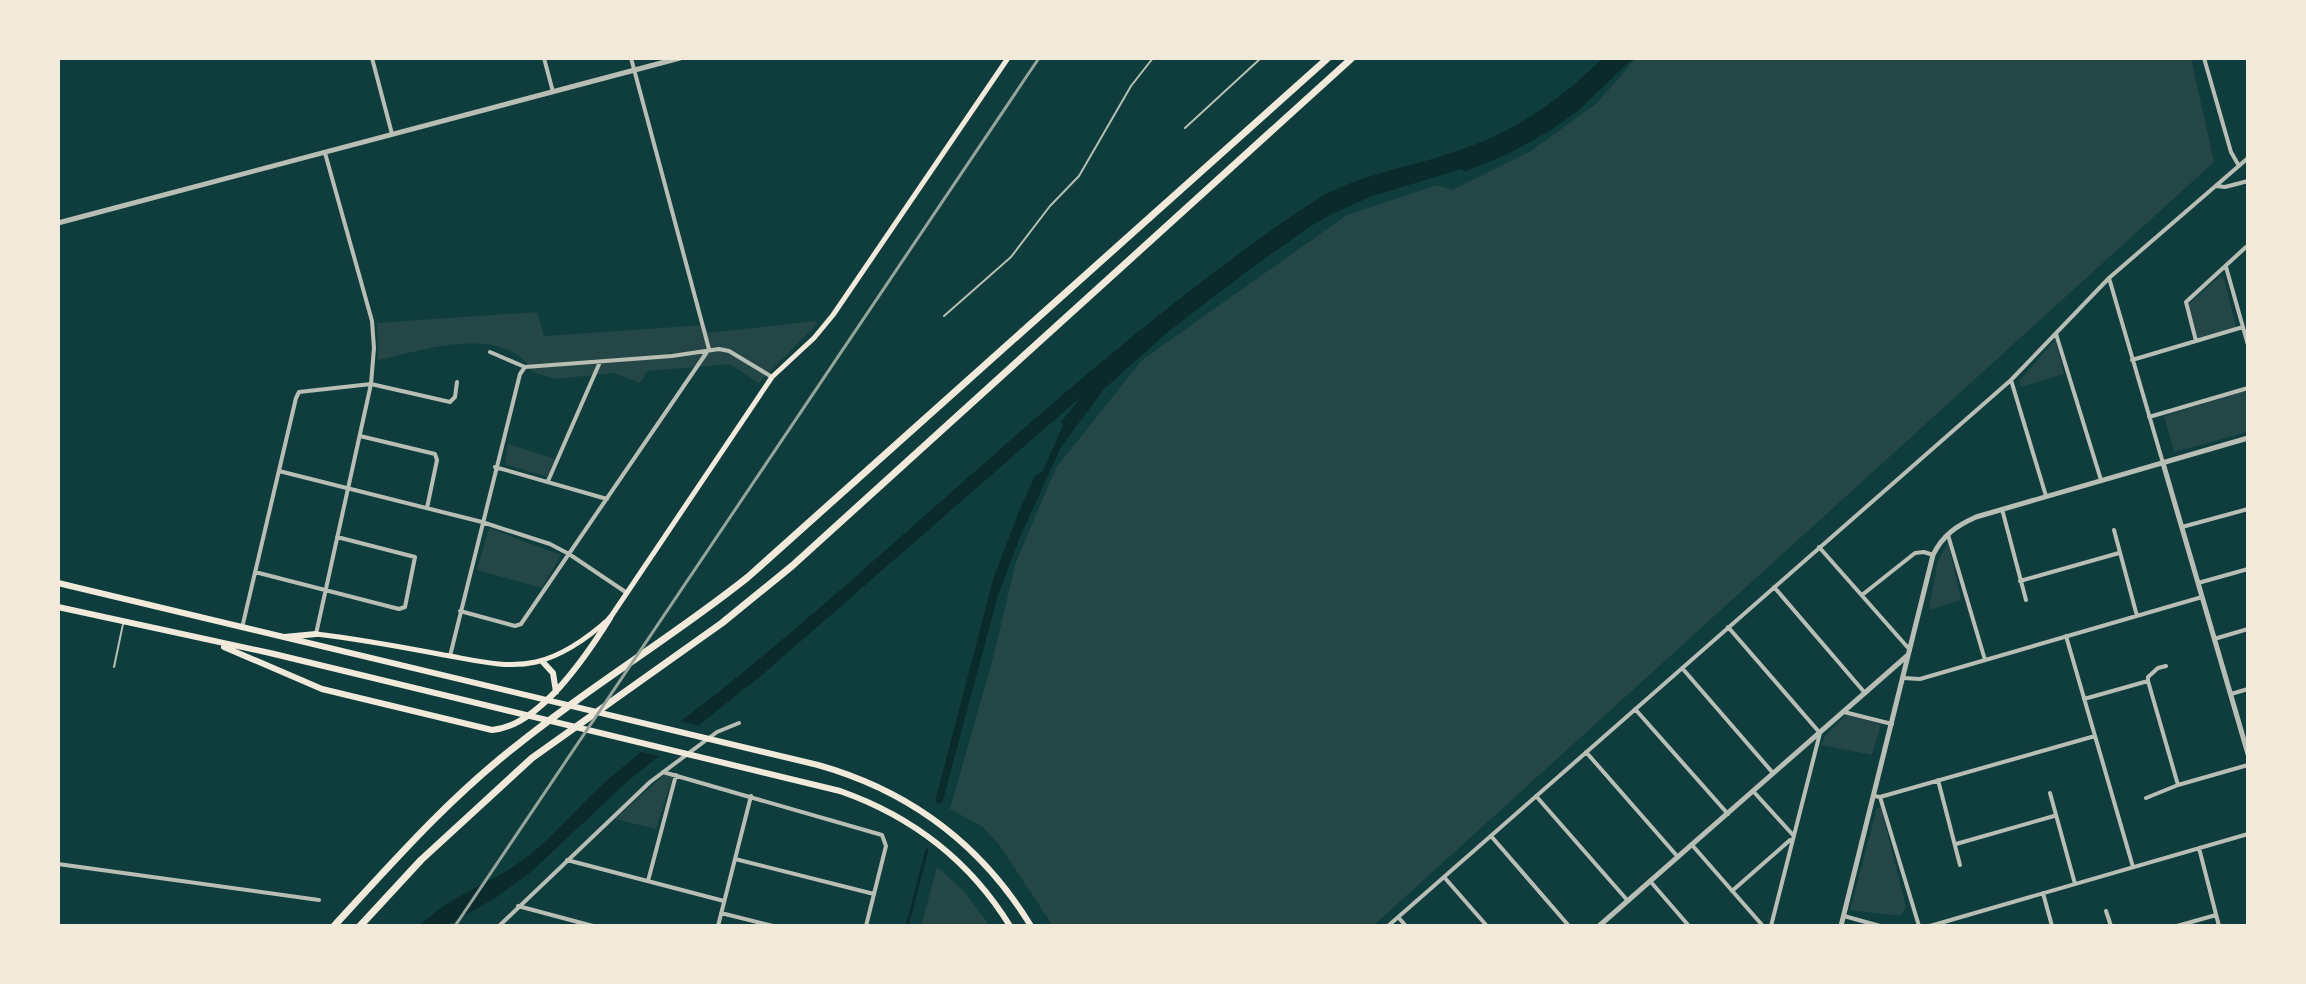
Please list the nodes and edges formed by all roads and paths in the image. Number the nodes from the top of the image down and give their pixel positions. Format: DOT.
graph roads {
  1 [pos="372,58"];
  2 [pos="544,58"];
  3 [pos="631,58"];
  4 [pos="680,58"];
  5 [pos="1008,58"];
  6 [pos="1153,58"];
  7 [pos="1261,58"];
  8 [pos="1328,58"];
  9 [pos="1352,58"];
  10 [pos="2204,58"];
  11 [pos="635,70"];
  12 [pos="553,92"];
  13 [pos="1185,128"];
  14 [pos="392,134"];
  15 [pos="325,152"];
  16 [pos="2248,158"];
  17 [pos="2239,166"];
  18 [pos="2248,181"];
  19 [pos="2216,186"];
  20 [pos="58,223"];
  21 [pos="2246,247"];
  22 [pos="2226,267"];
  23 [pos="2109,278"];
  24 [pos="944,316"];
  25 [pos="2243,327"];
  26 [pos="2056,334"];
  27 [pos="2196,341"];
  28 [pos="2248,345"];
  29 [pos="709,349"];
  30 [pos="490,352"];
  31 [pos="2132,360"];
  32 [pos="601,361"];
  33 [pos="525,367"];
  34 [pos="772,377"];
  35 [pos="2011,380"];
  36 [pos="457,382"];
  37 [pos="371,384"];
  38 [pos="2248,388"];
  39 [pos="2149,417"];
  40 [pos="360,436"];
  41 [pos="2248,438"];
  42 [pos="2163,463"];
  43 [pos="495,467"];
  44 [pos="279,471"];
  45 [pos="2101,480"];
  46 [pos="548,481"];
  47 [pos="348,489"];
  48 [pos="2046,496"];
  49 [pos="607,499"];
  50 [pos="427,508"];
  51 [pos="2002,509"];
  52 [pos="2248,509"];
  53 [pos="482,522"];
  54 [pos="2182,527"];
  55 [pos="2114,530"];
  56 [pos="1948,532"];
  57 [pos="337,537"];
  58 [pos="1819,547"];
  59 [pos="2119,553"];
  60 [pos="569,554"];
  61 [pos="1933,555"];
  62 [pos="2248,569"];
  63 [pos="255,572"];
  64 [pos="2020,581"];
  65 [pos="58,583"];
  66 [pos="2198,583"];
  67 [pos="1774,587"];
  68 [pos="326,590"];
  69 [pos="627,593"];
  70 [pos="1862,595"];
  71 [pos="2202,597"];
  72 [pos="2026,600"];
  73 [pos="58,607"];
  74 [pos="460,611"];
  75 [pos="2137,616"];
  76 [pos="610,618"];
  77 [pos="124,623"];
  78 [pos="1728,627"];
  79 [pos="242,628"];
  80 [pos="2248,629"];
  81 [pos="316,634"];
  82 [pos="2066,636"];
  83 [pos="280,637"];
  84 [pos="2214,639"];
  85 [pos="214,643"];
  86 [pos="1909,653"];
  87 [pos="450,656"];
  88 [pos="1985,660"];
  89 [pos="542,661"];
  90 [pos="2166,666"];
  91 [pos="114,667"];
  92 [pos="1682,668"];
  93 [pos="1903,678"];
  94 [pos="2148,681"];
  95 [pos="2248,689"];
  96 [pos="556,692"];
  97 [pos="1865,693"];
  98 [pos="2230,694"];
  99 [pos="2084,699"];
  100 [pos="1635,709"];
  101 [pos="1843,712"];
  102 [pos="739,723"];
  103 [pos="1892,724"];
  104 [pos="1820,733"];
  105 [pos="2095,736"];
  106 [pos="2248,751"];
  107 [pos="1586,752"];
  108 [pos="2248,765"];
  109 [pos="663,772"];
  110 [pos="1773,773"];
  111 [pos="676,775"];
  112 [pos="1938,780"];
  113 [pos="2178,785"];
  114 [pos="1753,791"];
  115 [pos="2050,793"];
  116 [pos="751,796"];
  117 [pos="1536,796"];
  118 [pos="1877,796"];
  119 [pos="2146,798"];
  120 [pos="1728,814"];
  121 [pos="2054,816"];
  122 [pos="2248,834"];
  123 [pos="1491,836"];
  124 [pos="1792,837"];
  125 [pos="1956,844"];
  126 [pos="1692,845"];
  127 [pos="2199,848"];
  128 [pos="1678,857"];
  129 [pos="735,859"];
  130 [pos="567,860"];
  131 [pos="58,864"];
  132 [pos="1960,865"];
  133 [pos="2133,867"];
  134 [pos="1444,877"];
  135 [pos="648,881"];
  136 [pos="1650,881"];
  137 [pos="2075,884"];
  138 [pos="1732,891"];
  139 [pos="2043,893"];
  140 [pos="874,894"];
  141 [pos="319,900"];
  142 [pos="724,901"];
  143 [pos="1628,901"];
  144 [pos="517,906"];
  145 [pos="2106,911"];
  146 [pos="721,913"];
  147 [pos="2216,915"];
  148 [pos="1844,916"];
  149 [pos="1398,917"];
  150 [pos="334,926"];
  151 [pos="360,926"];
  152 [pos="499,926"];
  153 [pos="593,926"];
  154 [pos="718,926"];
  155 [pos="773,926"];
  156 [pos="866,926"];
  157 [pos="1010,926"];
  158 [pos="1031,926"];
  159 [pos="1388,926"];
  160 [pos="1406,926"];
  161 [pos="1487,926"];
  162 [pos="1569,926"];
  163 [pos="1599,926"];
  164 [pos="1689,926"];
  165 [pos="1763,926"];
  166 [pos="1771,926"];
  167 [pos="1841,926"];
  168 [pos="1880,926"];
  169 [pos="1919,926"];
  170 [pos="1930,926"];
  171 [pos="2052,926"];
  172 [pos="2111,926"];
  173 [pos="2177,926"];
  174 [pos="2219,926"];
  1 -- 14 [label="street"];
  2 -- 12 [label="street"];
  3 -- 11 [label="street"];
  4 -- 11 [label="street"];
  5 -- 34 [label="main road"];
  6 -- 24 [label="lane"];
  7 -- 13 [label="lane"];
  8 -- 150 [label="highway"];
  9 -- 151 [label="highway"];
  10 -- 17 [label="street"];
  11 -- 12 [label="street"];
  11 -- 29 [label="street"];
  12 -- 14 [label="street"];
  14 -- 15 [label="street"];
  15 -- 20 [label="street"];
  15 -- 37 [label="street"];
  16 -- 17 [label="street"];
  17 -- 19 [label="street"];
  18 -- 19 [label="street"];
  19 -- 23 [label="street"];
  21 -- 22 [label="street"];
  22 -- 25 [label="street"];
  22 -- 27 [label="street"];
  23 -- 26 [label="street"];
  23 -- 31 [label="street"];
  25 -- 27 [label="street"];
  25 -- 28 [label="street"];
  26 -- 35 [label="street"];
  26 -- 45 [label="street"];
  27 -- 31 [label="street"];
  29 -- 32 [label="street"];
  29 -- 34 [label="street"];
  29 -- 49 [label="street"];
  30 -- 33 [label="street"];
  31 -- 39 [label="street"];
  32 -- 33 [label="street"];
  32 -- 46 [label="street"];
  33 -- 43 [label="street"];
  34 -- 69 [label="main road"];
  35 -- 48 [label="street"];
  35 -- 58 [label="street"];
  36 -- 37 [label="street"];
  37 -- 40 [label="street"];
  37 -- 44 [label="street"];
  38 -- 39 [label="street"];
  39 -- 42 [label="street"];
  40 -- 47 [label="street"];
  40 -- 50 [label="street"];
  41 -- 42 [label="street"];
  42 -- 45 [label="street"];
  42 -- 54 [label="street"];
  43 -- 46 [label="street"];
  43 -- 53 [label="street"];
  44 -- 47 [label="street"];
  44 -- 63 [label="street"];
  45 -- 48 [label="street"];
  46 -- 49 [label="street"];
  47 -- 50 [label="street"];
  47 -- 57 [label="street"];
  48 -- 51 [label="street"];
  49 -- 60 [label="street"];
  50 -- 53 [label="street"];
  51 -- 56 [label="street"];
  51 -- 64 [label="street"];
  52 -- 54 [label="street"];
  53 -- 60 [label="street"];
  53 -- 74 [label="street"];
  54 -- 66 [label="street"];
  55 -- 59 [label="street"];
  56 -- 61 [label="street"];
  56 -- 88 [label="street"];
  57 -- 68 [label="street"];
  57 -- 68 [label="street"];
  58 -- 67 [label="street"];
  58 -- 70 [label="street"];
  59 -- 64 [label="street"];
  59 -- 75 [label="street"];
  60 -- 69 [label="street"];
  60 -- 74 [label="street"];
  61 -- 70 [label="street"];
  61 -- 86 [label="street"];
  62 -- 66 [label="street"];
  63 -- 68 [label="street"];
  63 -- 79 [label="street"];
  64 -- 72 [label="street"];
  65 -- 79 [label="main road"];
  66 -- 71 [label="street"];
  67 -- 78 [label="street"];
  67 -- 97 [label="street"];
  68 -- 81 [label="street"];
  69 -- 76 [label="main road"];
  70 -- 86 [label="street"];
  71 -- 75 [label="street"];
  71 -- 84 [label="street"];
  73 -- 77 [label="main road"];
  74 -- 87 [label="street"];
  75 -- 82 [label="street"];
  76 -- 89 [label="main road"];
  76 -- 96 [label="main road"];
  77 -- 85 [label="main road"];
  77 -- 91 [label="lane"];
  78 -- 92 [label="street"];
  78 -- 104 [label="street"];
  79 -- 83 [label="main road"];
  80 -- 84 [label="street"];
  81 -- 83 [label="main road"];
  81 -- 87 [label="main road"];
  82 -- 88 [label="street"];
  82 -- 99 [label="street"];
  83 -- 158 [label="main road"];
  84 -- 98 [label="street"];
  85 -- 96 [label="main road"];
  85 -- 157 [label="main road"];
  86 -- 93 [label="street"];
  86 -- 97 [label="street"];
  87 -- 89 [label="main road"];
  88 -- 93 [label="street"];
  89 -- 96 [label="main road"];
  90 -- 94 [label="street"];
  92 -- 100 [label="street"];
  92 -- 110 [label="street"];
  93 -- 103 [label="street"];
  94 -- 99 [label="street"];
  94 -- 113 [label="street"];
  95 -- 98 [label="street"];
  97 -- 101 [label="street"];
  98 -- 106 [label="street"];
  99 -- 105 [label="street"];
  100 -- 107 [label="street"];
  100 -- 120 [label="street"];
  101 -- 103 [label="street"];
  101 -- 104 [label="street"];
  102 -- 109 [label="street"];
  103 -- 118 [label="street"];
  104 -- 110 [label="street"];
  104 -- 124 [label="street"];
  105 -- 112 [label="street"];
  105 -- 133 [label="street"];
  107 -- 117 [label="street"];
  107 -- 128 [label="street"];
  108 -- 113 [label="street"];
  109 -- 111 [label="street"];
  109 -- 130 [label="street"];
  110 -- 114 [label="street"];
  111 -- 116 [label="street"];
  111 -- 135 [label="street"];
  112 -- 118 [label="street"];
  112 -- 125 [label="street"];
  113 -- 119 [label="street"];
  114 -- 120 [label="street"];
  114 -- 124 [label="street"];
  115 -- 121 [label="street"];
  116 -- 129 [label="street"];
  116 -- 140 [label="street"];
  117 -- 123 [label="street"];
  117 -- 143 [label="street"];
  118 -- 148 [label="street"];
  118 -- 169 [label="street"];
  120 -- 126 [label="street"];
  121 -- 125 [label="street"];
  121 -- 137 [label="street"];
  122 -- 127 [label="street"];
  123 -- 134 [label="street"];
  123 -- 162 [label="street"];
  124 -- 138 [label="street"];
  124 -- 166 [label="street"];
  125 -- 132 [label="street"];
  126 -- 128 [label="street"];
  126 -- 138 [label="street"];
  127 -- 133 [label="street"];
  127 -- 147 [label="street"];
  128 -- 136 [label="street"];
  129 -- 140 [label="street"];
  129 -- 142 [label="street"];
  130 -- 135 [label="street"];
  130 -- 144 [label="street"];
  131 -- 141 [label="street"];
  133 -- 137 [label="street"];
  134 -- 149 [label="street"];
  134 -- 161 [label="street"];
  135 -- 142 [label="street"];
  136 -- 143 [label="street"];
  136 -- 164 [label="street"];
  137 -- 139 [label="street"];
  138 -- 165 [label="street"];
  139 -- 170 [label="street"];
  139 -- 171 [label="street"];
  140 -- 156 [label="street"];
  142 -- 146 [label="street"];
  143 -- 163 [label="street"];
  144 -- 152 [label="street"];
  144 -- 153 [label="street"];
  145 -- 172 [label="street"];
  146 -- 154 [label="street"];
  146 -- 155 [label="street"];
  147 -- 173 [label="street"];
  147 -- 174 [label="street"];
  148 -- 167 [label="street"];
  148 -- 168 [label="street"];
  149 -- 159 [label="street"];
  149 -- 160 [label="street"];
}
